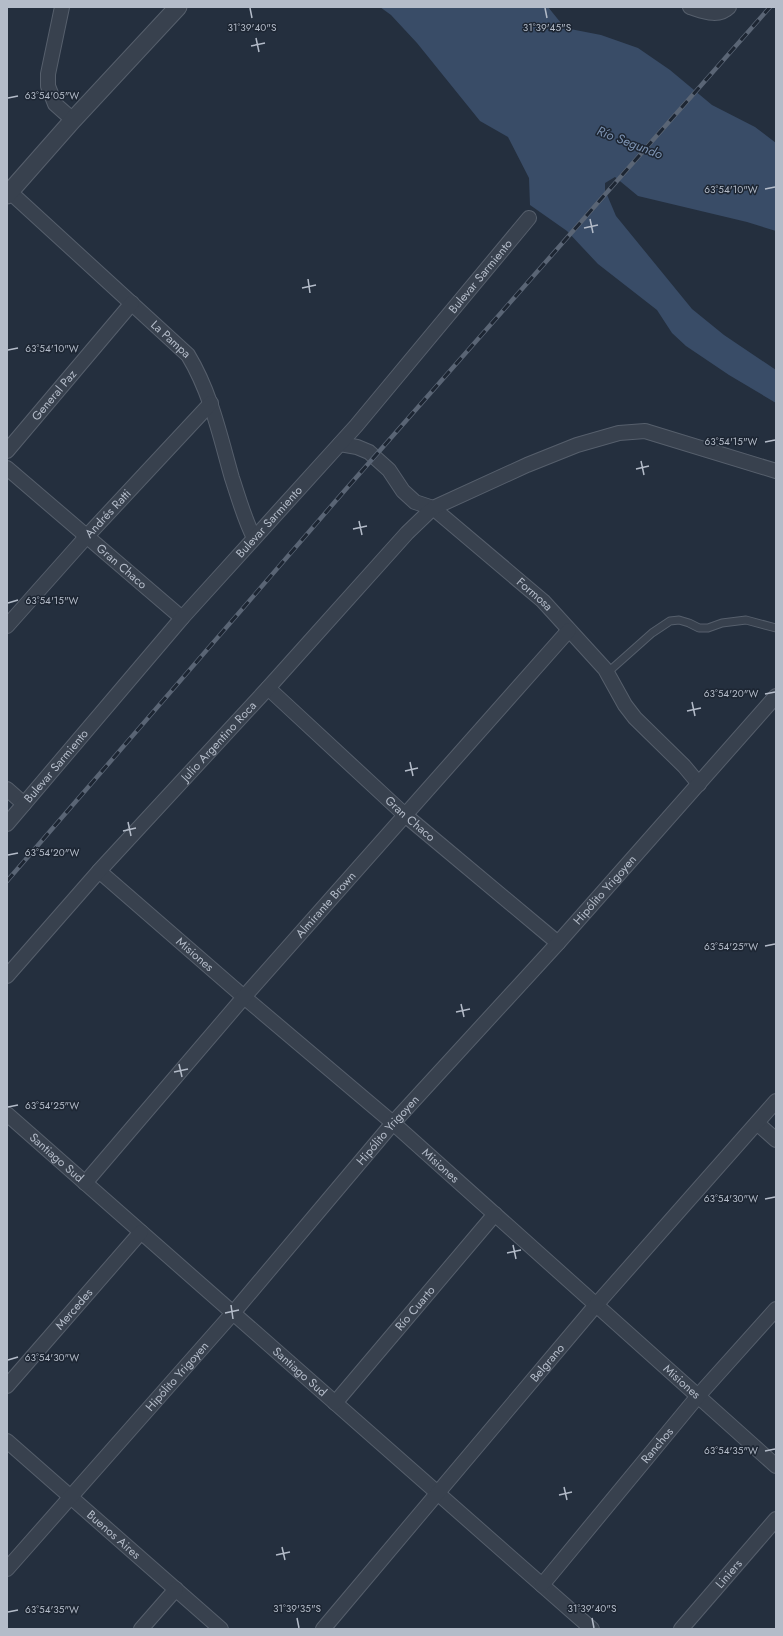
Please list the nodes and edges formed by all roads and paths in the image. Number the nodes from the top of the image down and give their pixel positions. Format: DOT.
graph roads {
  1 [pos="62,7"];
  2 [pos="178,7"];
  3 [pos="690,7"];
  4 [pos="729,7"];
  5 [pos="73,120"];
  6 [pos="8,193"];
  7 [pos="529,218"];
  8 [pos="132,303"];
  9 [pos="211,403"];
  10 [pos="340,444"];
  11 [pos="7,451"];
  12 [pos="7,468"];
  13 [pos="776,471"];
  14 [pos="433,508"];
  15 [pos="87,536"];
  16 [pos="254,538"];
  17 [pos="182,618"];
  18 [pos="7,626"];
  19 [pos="776,628"];
  20 [pos="569,630"];
  21 [pos="607,673"];
  22 [pos="268,688"];
  23 [pos="776,696"];
  24 [pos="699,784"];
  25 [pos="7,789"];
  26 [pos="24,804"];
  27 [pos="405,815"];
  28 [pos="7,824"];
  29 [pos="99,871"];
  30 [pos="558,943"];
  31 [pos="7,976"];
  32 [pos="244,997"];
  33 [pos="776,1101"];
  34 [pos="7,1114"];
  35 [pos="757,1123"];
  36 [pos="394,1124"];
  37 [pos="776,1140"];
  38 [pos="85,1183"];
  39 [pos="495,1214"];
  40 [pos="141,1232"];
  41 [pos="596,1305"];
  42 [pos="776,1309"];
  43 [pos="233,1313"];
  44 [pos="7,1386"];
  45 [pos="698,1396"];
  46 [pos="335,1403"];
  47 [pos="7,1441"];
  48 [pos="776,1466"];
  49 [pos="438,1494"];
  50 [pos="70,1497"];
  51 [pos="776,1519"];
  52 [pos="7,1569"];
  53 [pos="542,1585"];
  54 [pos="176,1589"];
  55 [pos="141,1629"];
  56 [pos="221,1629"];
  57 [pos="323,1629"];
  58 [pos="592,1629"];
  59 [pos="681,1629"];
  1 -- 5 [label="street"];
  2 -- 5 [label="street"];
  3 -- 4 [label="street"];
  5 -- 6 [label="street"];
  6 -- 8 [label="street, La Pampa"];
  7 -- 10 [label="street, Bulevar Sarmiento"];
  8 -- 9 [label="street, La Pampa"];
  8 -- 11 [label="street, General Paz"];
  9 -- 15 [label="street, Andrés Ratti"];
  9 -- 16 [label="street, La Pampa"];
  10 -- 14 [label="street, Formosa"];
  10 -- 16 [label="street, Bulevar Sarmiento"];
  12 -- 15 [label="street, Gran Chaco"];
  13 -- 14 [label="street"];
  14 -- 20 [label="street, Formosa"];
  14 -- 22 [label="street, Julio Argentino Roca"];
  15 -- 17 [label="street, Gran Chaco"];
  15 -- 18 [label="street, Andrés Ratti"];
  16 -- 17 [label="street, Bulevar Sarmiento"];
  17 -- 26 [label="street, Bulevar Sarmiento"];
  19 -- 21 [label="lane"];
  20 -- 21 [label="street, Formosa"];
  20 -- 27 [label="street, Almirante Brown"];
  21 -- 24 [label="street, Formosa"];
  22 -- 27 [label="street, Gran Chaco"];
  22 -- 29 [label="street, Julio Argentino Roca"];
  23 -- 24 [label="street, Hipólito Yrigoyen"];
  24 -- 30 [label="street, Hipólito Yrigoyen"];
  25 -- 26 [label="street"];
  26 -- 28 [label="street, Bulevar Sarmiento"];
  27 -- 30 [label="street, Gran Chaco"];
  27 -- 32 [label="street, Almirante Brown"];
  29 -- 31 [label="street, Julio Argentino Roca"];
  29 -- 32 [label="street, Misiones"];
  30 -- 36 [label="street, Hipólito Yrigoyen"];
  32 -- 36 [label="street, Misiones"];
  32 -- 38 [label="street, Almirante Brown"];
  33 -- 35 [label="street, Belgrano"];
  34 -- 38 [label="street, Santiago Sud"];
  35 -- 37 [label="street"];
  35 -- 41 [label="street, Belgrano"];
  36 -- 39 [label="street, Misiones"];
  36 -- 43 [label="street, Hipólito Yrigoyen"];
  38 -- 40 [label="street, Santiago Sud"];
  39 -- 41 [label="street, Misiones"];
  39 -- 46 [label="street, Río Cuarto"];
  40 -- 43 [label="street, Santiago Sud"];
  40 -- 44 [label="street, Mercedes"];
  41 -- 45 [label="street, Misiones"];
  41 -- 49 [label="street, Belgrano"];
  42 -- 45 [label="street, Ranchos"];
  43 -- 46 [label="street, Santiago Sud"];
  43 -- 50 [label="street, Hipólito Yrigoyen"];
  45 -- 48 [label="street, Misiones"];
  45 -- 53 [label="street, Ranchos"];
  46 -- 49 [label="street, Santiago Sud"];
  47 -- 50 [label="street, Buenos Aires"];
  49 -- 53 [label="street, Santiago Sud"];
  49 -- 57 [label="street, Belgrano"];
  50 -- 52 [label="street, Hipólito Yrigoyen"];
  50 -- 54 [label="street, Buenos Aires"];
  51 -- 59 [label="street, Liniers"];
  53 -- 58 [label="street, Santiago Sud"];
  54 -- 55 [label="street"];
  54 -- 56 [label="street, Buenos Aires"];
}
